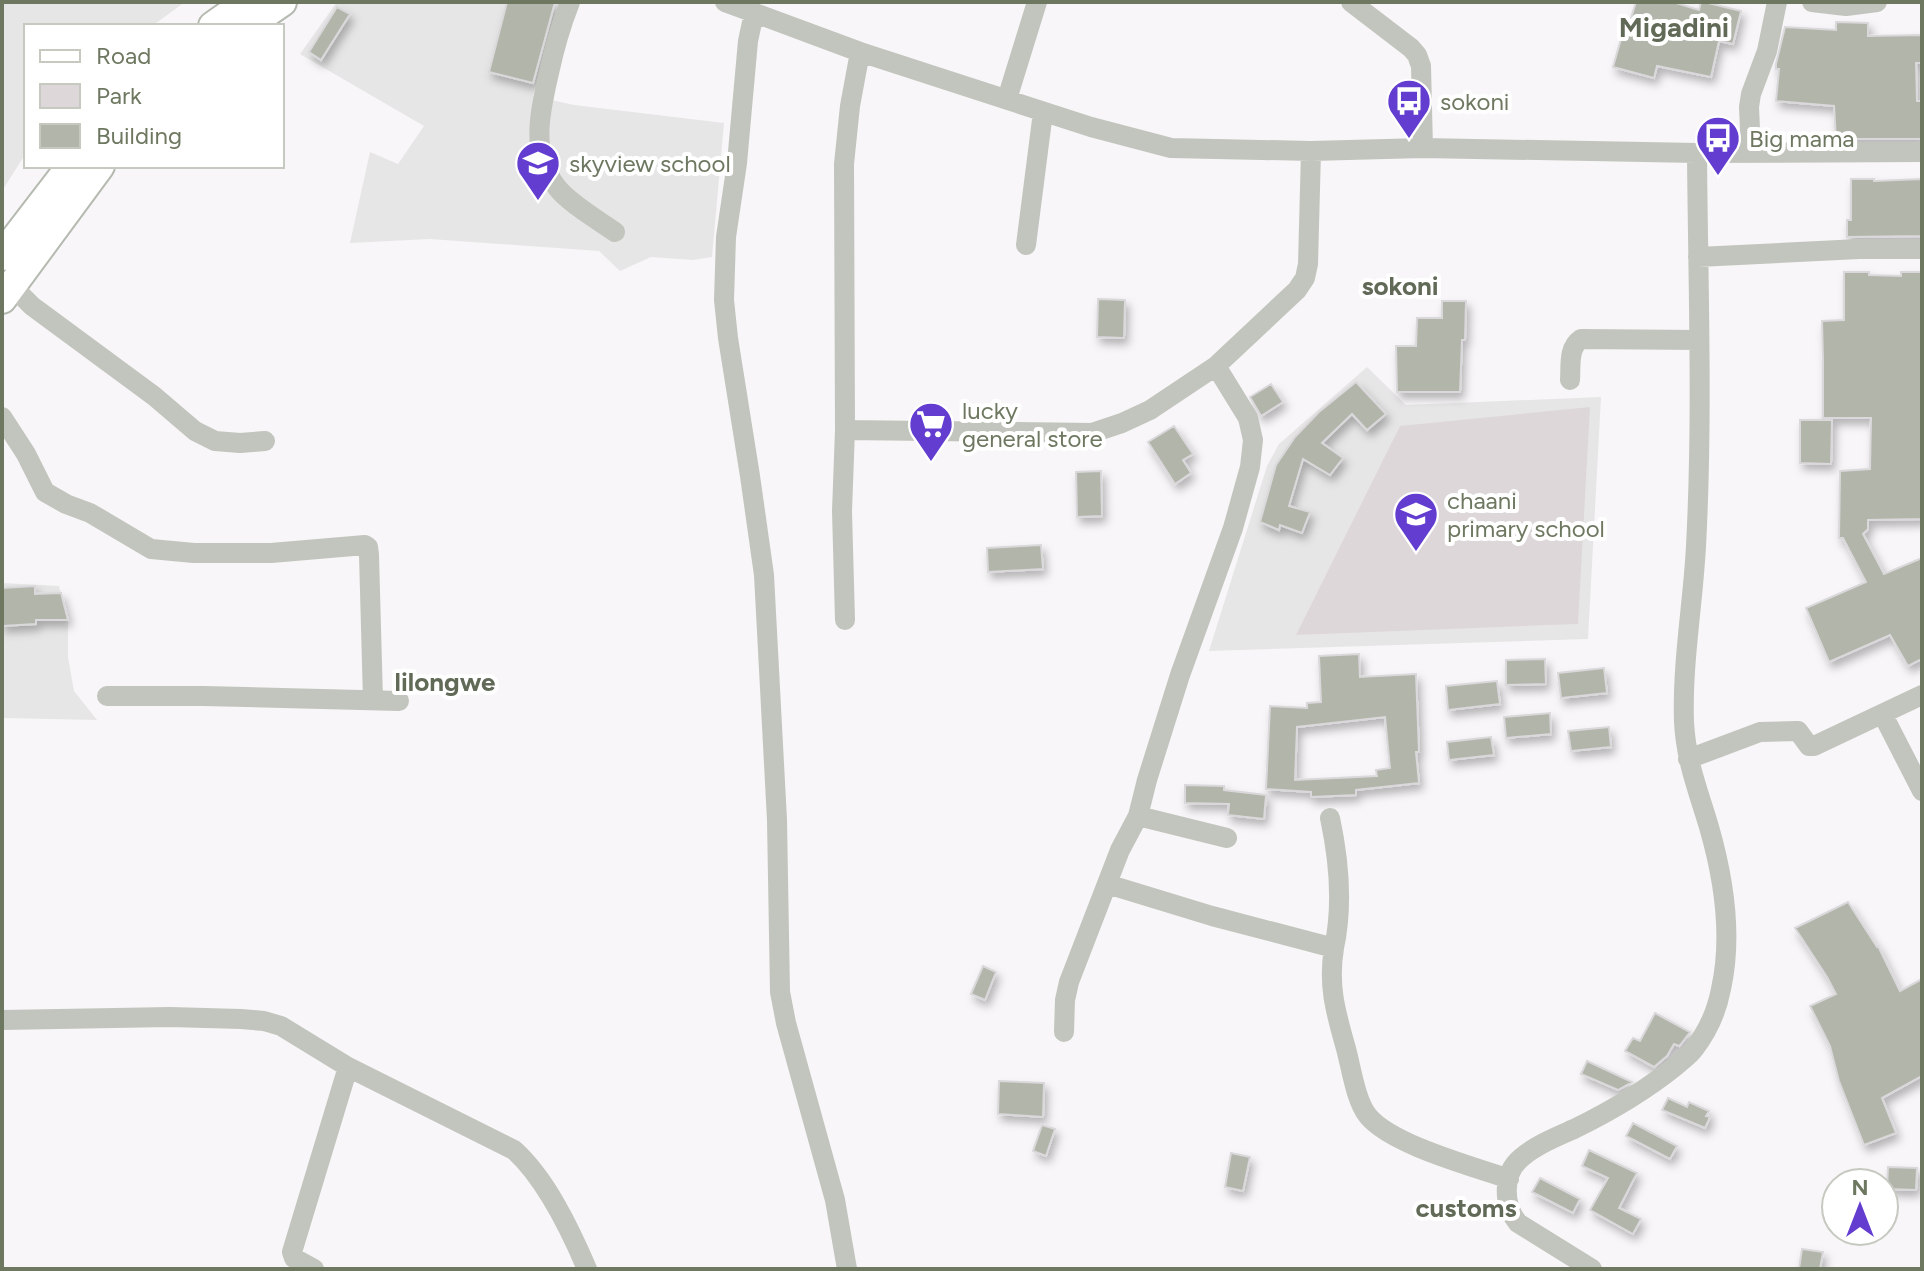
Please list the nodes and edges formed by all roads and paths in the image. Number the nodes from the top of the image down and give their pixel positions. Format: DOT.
graph roads {
  1 [pos="247,2"];
  2 [pos="282,2"];
  3 [pos="570,2"];
  4 [pos="725,2"];
  5 [pos="1037,2"];
  6 [pos="1351,2"];
  7 [pos="1777,2"];
  8 [pos="1812,2"];
  9 [pos="1877,2"];
  10 [pos="763,11"];
  11 [pos="216,24"];
  12 [pos="250,24"];
  13 [pos="860,52"];
  14 [pos="1007,99"];
  15 [pos="1043,112"];
  16 [pos="1423,148"];
  17 [pos="1311,151"];
  18 [pos="1751,151"];
  19 [pos="1922,152"];
  20 [pos="1697,153"];
  21 [pos="69,168"];
  22 [pos="99,168"];
  23 [pos="615,232"];
  24 [pos="1026,245"];
  25 [pos="1922,249"];
  26 [pos="2,256"];
  27 [pos="1698,257"];
  28 [pos="6,294"];
  29 [pos="1699,340"];
  30 [pos="1216,366"];
  31 [pos="1570,380"];
  32 [pos="2,417"];
  33 [pos="845,430"];
  34 [pos="265,441"];
  35 [pos="845,620"];
  36 [pos="1922,695"];
  37 [pos="107,696"];
  38 [pos="373,700"];
  39 [pos="399,701"];
  40 [pos="1883,715"];
  41 [pos="1688,759"];
  42 [pos="1922,791"];
  43 [pos="1138,816"];
  44 [pos="1330,818"];
  45 [pos="1227,838"];
  46 [pos="1107,884"];
  47 [pos="1334,948"];
  48 [pos="2,1020"];
  49 [pos="1064,1032"];
  50 [pos="348,1067"];
  51 [pos="1509,1179"];
  52 [pos="314,1269"];
  53 [pos="587,1269"];
  54 [pos="847,1269"];
  55 [pos="1592,1269"];
  1 -- 11 [label="main road"];
  2 -- 12 [label="main road"];
  3 -- 23 [label="street"];
  4 -- 10 [label="street"];
  5 -- 14 [label="street"];
  6 -- 16 [label="street"];
  7 -- 18 [label="street"];
  8 -- 9 [label="street"];
  10 -- 13 [label="street"];
  10 -- 54 [label="street"];
  13 -- 14 [label="street"];
  13 -- 33 [label="street"];
  14 -- 15 [label="street"];
  15 -- 17 [label="street"];
  15 -- 24 [label="street"];
  16 -- 17 [label="street"];
  16 -- 20 [label="street"];
  17 -- 30 [label="street"];
  18 -- 19 [label="street"];
  18 -- 20 [label="street"];
  20 -- 27 [label="street"];
  21 -- 26 [label="main road"];
  22 -- 28 [label="main road"];
  25 -- 27 [label="street"];
  27 -- 29 [label="street"];
  28 -- 34 [label="street"];
  29 -- 31 [label="street"];
  29 -- 41 [label="street"];
  30 -- 33 [label="street"];
  30 -- 43 [label="street"];
  32 -- 38 [label="street"];
  33 -- 35 [label="street"];
  36 -- 40 [label="street"];
  37 -- 38 [label="street"];
  38 -- 39 [label="street"];
  40 -- 41 [label="street"];
  40 -- 42 [label="street"];
  41 -- 51 [label="street"];
  43 -- 45 [label="street"];
  43 -- 46 [label="street"];
  44 -- 47 [label="street"];
  46 -- 47 [label="street"];
  46 -- 49 [label="street"];
  47 -- 51 [label="street"];
  48 -- 50 [label="street"];
  50 -- 52 [label="street"];
  50 -- 53 [label="street"];
  51 -- 55 [label="street"];
}
